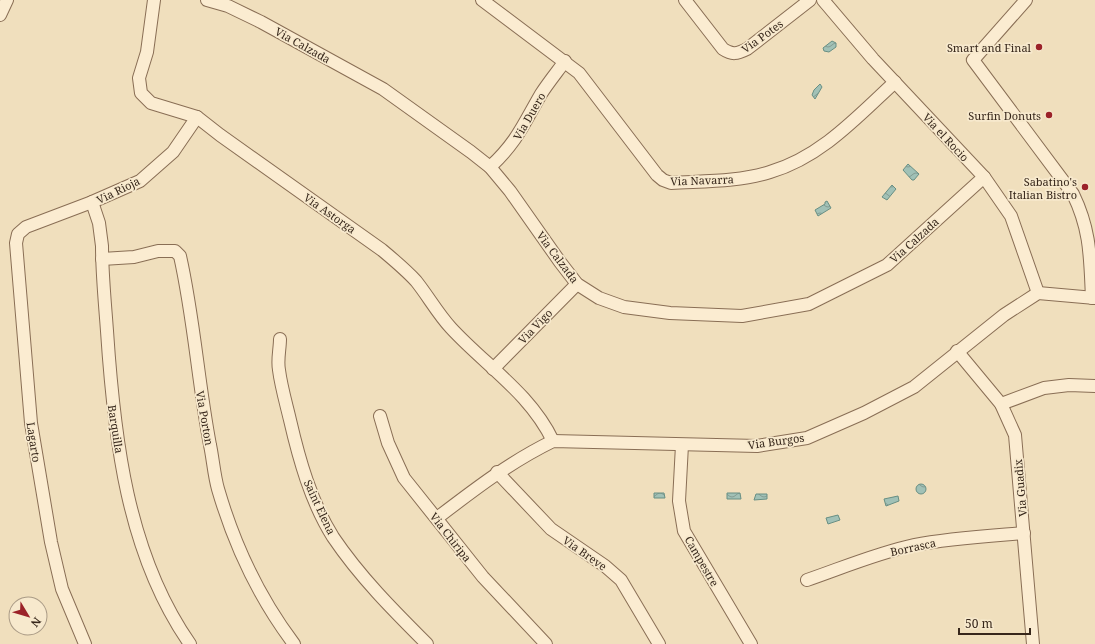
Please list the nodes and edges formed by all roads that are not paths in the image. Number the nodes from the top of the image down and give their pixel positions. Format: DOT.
graph roads {
  1 [pos="7,0"];
  2 [pos="154,0"];
  3 [pos="207,0"];
  4 [pos="482,0"];
  5 [pos="685,0"];
  6 [pos="810,0"];
  7 [pos="823,0"];
  8 [pos="1026,0"];
  9 [pos="0,15"];
  10 [pos="565,61"];
  11 [pos="895,82"];
  12 [pos="197,117"];
  13 [pos="490,167"];
  14 [pos="984,177"];
  15 [pos="92,202"];
  16 [pos="18,234"];
  17 [pos="102,259"];
  18 [pos="577,284"];
  19 [pos="1038,293"];
  20 [pos="1093,298"];
  21 [pos="280,339"];
  22 [pos="957,351"];
  23 [pos="493,369"];
  24 [pos="1095,386"];
  25 [pos="1001,404"];
  26 [pos="380,416"];
  27 [pos="553,441"];
  28 [pos="682,445"];
  29 [pos="496,472"];
  30 [pos="437,518"];
  31 [pos="1024,533"];
  32 [pos="807,580"];
  33 [pos="84,644"];
  34 [pos="190,644"];
  35 [pos="294,644"];
  36 [pos="427,644"];
  37 [pos="546,644"];
  38 [pos="659,644"];
  39 [pos="751,644"];
  40 [pos="1033,644"];
  1 -- 9 [label="street"];
  2 -- 12 [label="street, Via Astorga"];
  3 -- 13 [label="street, Via Calzada"];
  4 -- 10 [label="street, Via Navarra"];
  5 -- 6 [label="street, Via Potes"];
  7 -- 11 [label="street, Via el Rocio"];
  8 -- 20 [label="street"];
  10 -- 11 [label="street, Via Navarra"];
  10 -- 13 [label="street, Via Duero"];
  11 -- 14 [label="street, Via el Rocio"];
  12 -- 15 [label="street, Via Rioja"];
  12 -- 23 [label="street, Via Astorga"];
  13 -- 18 [label="street, Via Calzada"];
  14 -- 18 [label="street, Via Calzada"];
  14 -- 19 [label="street, Via el Rocio"];
  15 -- 16 [label="street, Via Rioja"];
  15 -- 17 [label="street, Barquilla"];
  16 -- 33 [label="street, Lagarto"];
  17 -- 34 [label="street, Barquilla"];
  17 -- 35 [label="street, Via Porton"];
  18 -- 23 [label="street, Via Vigo"];
  19 -- 20 [label="street"];
  19 -- 22 [label="street, Via Burgos"];
  21 -- 36 [label="street, Saint Elena"];
  22 -- 25 [label="street, Via Guadix"];
  22 -- 28 [label="street, Via Burgos"];
  23 -- 27 [label="street, Via Astorga"];
  24 -- 25 [label="street"];
  25 -- 31 [label="street, Via Guadix"];
  26 -- 30 [label="street, Via Chiripa"];
  27 -- 28 [label="street, Via Burgos"];
  27 -- 29 [label="street, Via Burgos"];
  28 -- 39 [label="street, Campestre"];
  29 -- 30 [label="street, Via Burgos"];
  29 -- 38 [label="street, Via Breve"];
  30 -- 37 [label="street, Via Chiripa"];
  31 -- 32 [label="street, Borrasca"];
  31 -- 40 [label="street, Via Guadix"];
}
